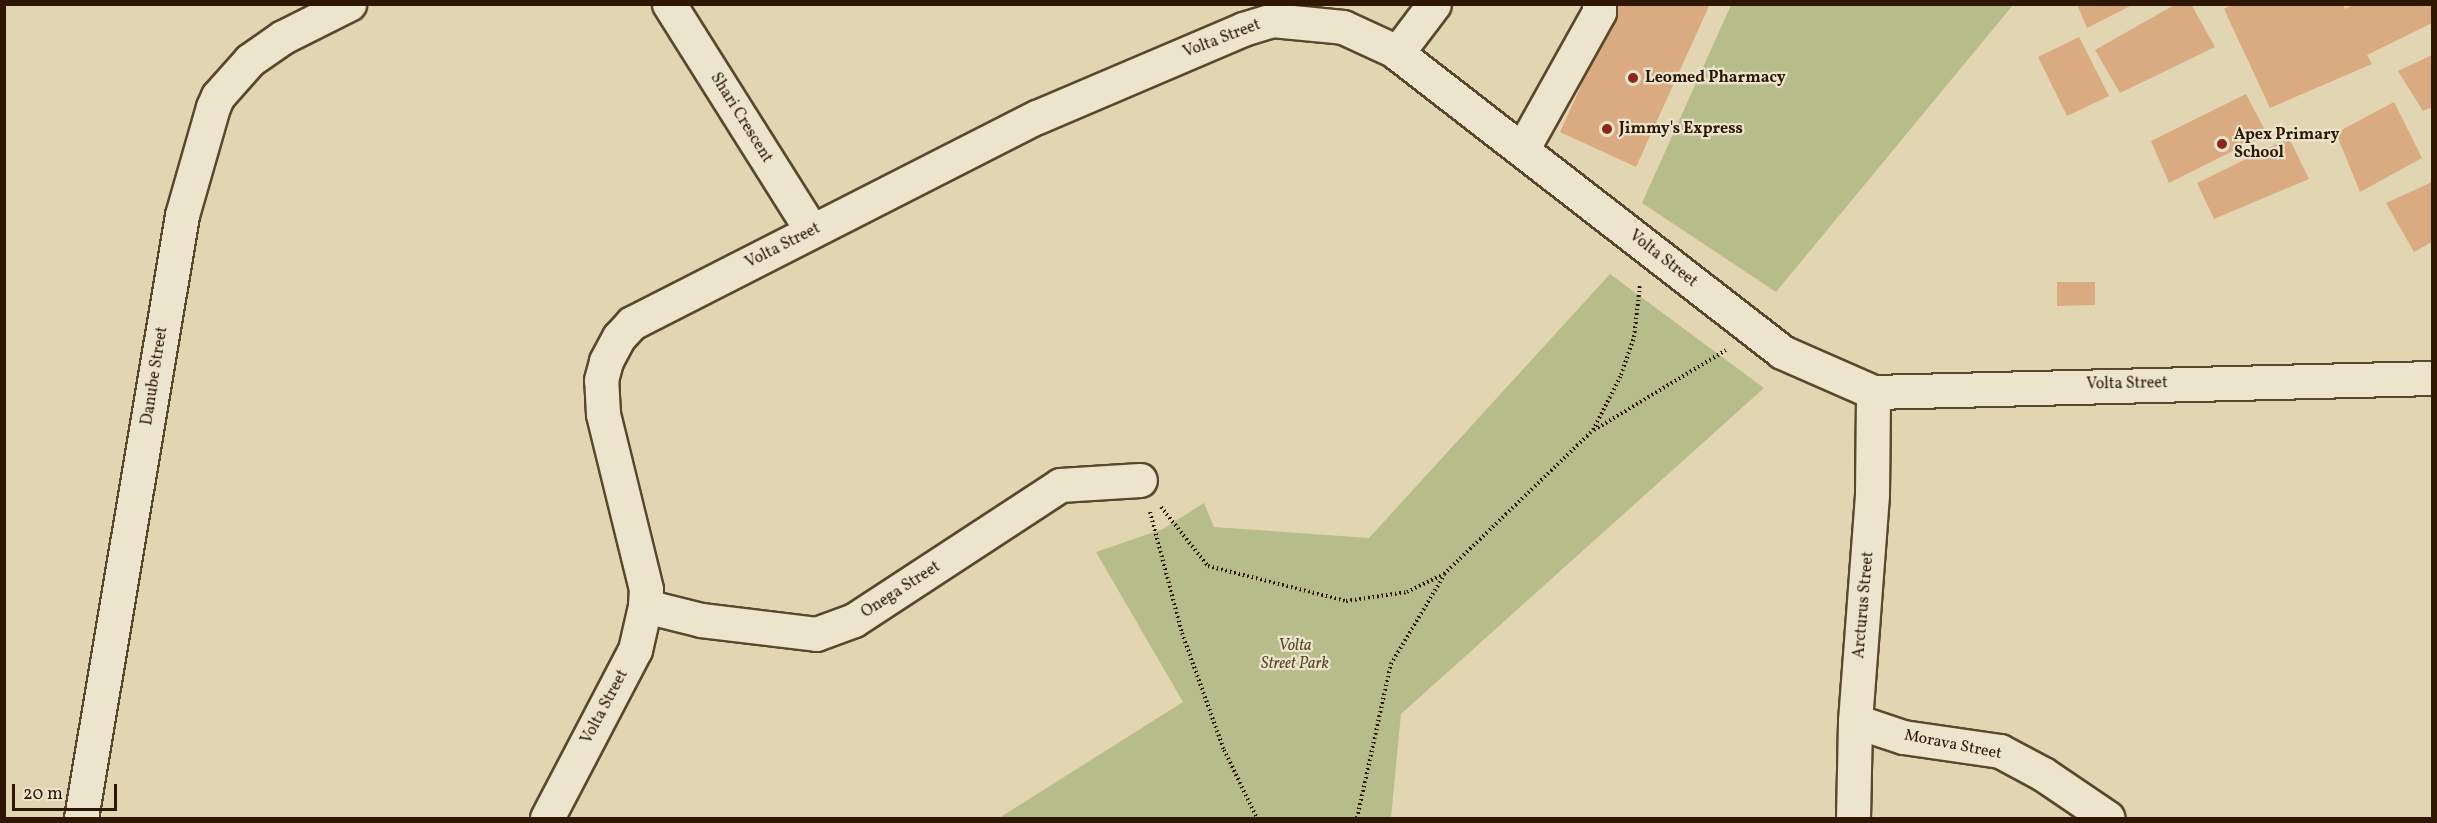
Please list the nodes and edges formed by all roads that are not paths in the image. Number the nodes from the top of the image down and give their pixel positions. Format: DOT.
graph roads {
  1 [pos="349,4"];
  2 [pos="669,4"];
  3 [pos="1434,4"];
  4 [pos="1599,4"];
  5 [pos="1396,52"];
  6 [pos="1523,148"];
  7 [pos="812,231"];
  8 [pos="2433,378"];
  9 [pos="1873,392"];
  10 [pos="1140,480"];
  11 [pos="645,606"];
  12 [pos="1855,722"];
  13 [pos="81,819"];
  14 [pos="547,819"];
  15 [pos="1853,819"];
  16 [pos="2108,819"];
  1 -- 13 [label="street, Danube Street"];
  2 -- 7 [label="street, Shari Crescent"];
  3 -- 5 [label="street"];
  4 -- 6 [label="street"];
  5 -- 6 [label="street, Volta Street"];
  5 -- 7 [label="street, Volta Street"];
  6 -- 9 [label="street, Volta Street"];
  7 -- 11 [label="street, Volta Street"];
  8 -- 9 [label="street, Volta Street"];
  9 -- 12 [label="street, Arcturus Street"];
  10 -- 11 [label="street, Onega Street"];
  11 -- 14 [label="street, Volta Street"];
  12 -- 15 [label="street, Arcturus Street"];
  12 -- 16 [label="street, Morava Street"];
}
